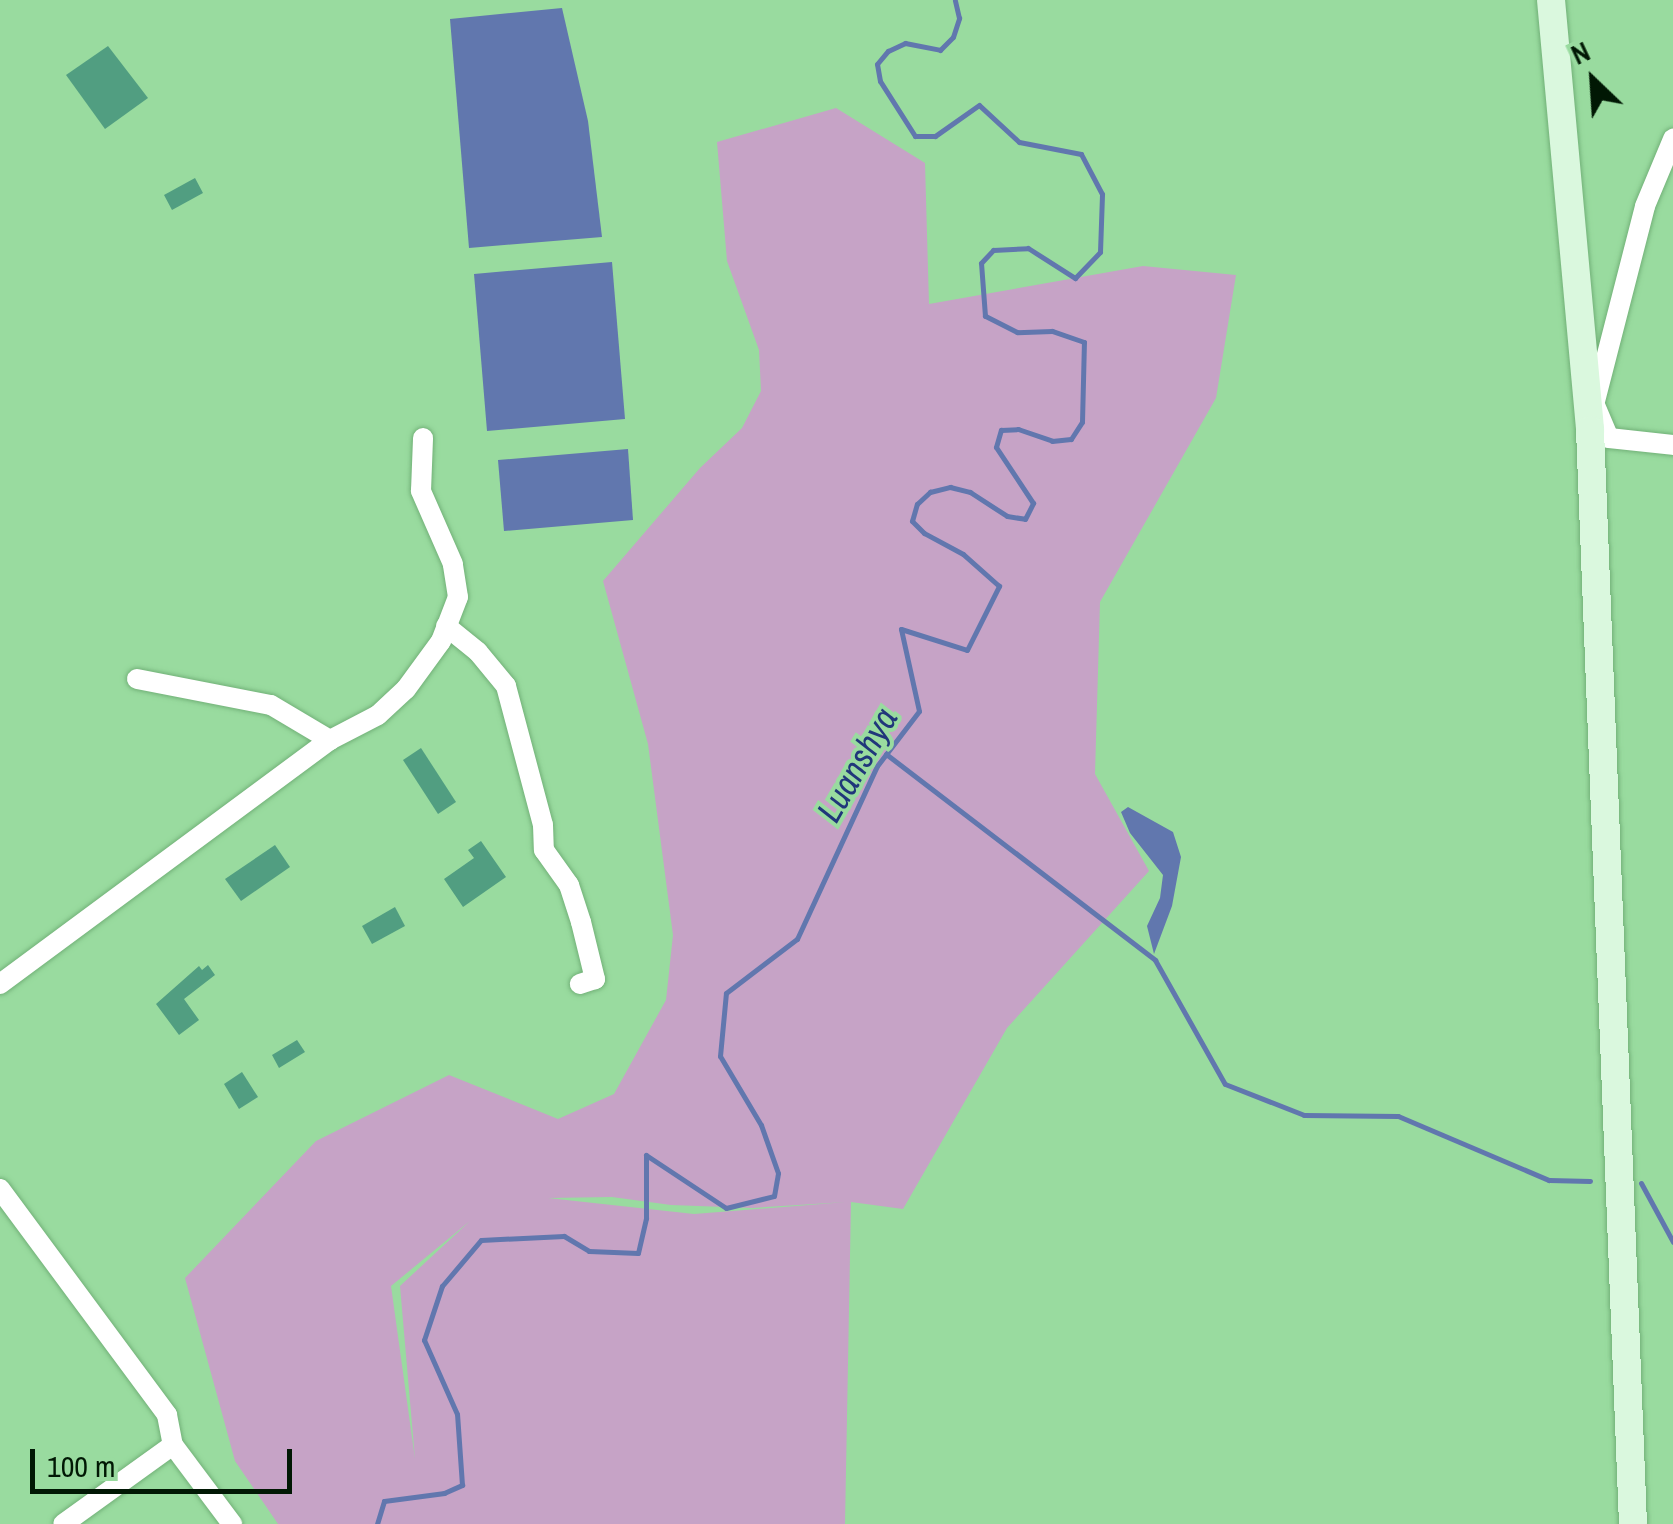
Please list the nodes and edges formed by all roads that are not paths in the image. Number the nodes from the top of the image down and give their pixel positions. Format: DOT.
graph roads {
  1 [pos="1551,0"];
  2 [pos="1673,139"];
  3 [pos="1592,416"];
  4 [pos="424,438"];
  5 [pos="1673,446"];
  6 [pos="446,626"];
  7 [pos="137,679"];
  8 [pos="330,740"];
  9 [pos="0,984"];
  10 [pos="580,984"];
  11 [pos="0,1190"];
  12 [pos="173,1446"];
  13 [pos="64,1524"];
  14 [pos="232,1524"];
  15 [pos="1633,1524"];
  1 -- 3 [label="main road"];
  2 -- 3 [label="street"];
  3 -- 5 [label="street"];
  3 -- 15 [label="main road"];
  4 -- 6 [label="street"];
  6 -- 8 [label="street"];
  6 -- 10 [label="street"];
  7 -- 8 [label="street"];
  8 -- 9 [label="street"];
  11 -- 12 [label="street"];
  12 -- 13 [label="street"];
  12 -- 14 [label="street"];
}
